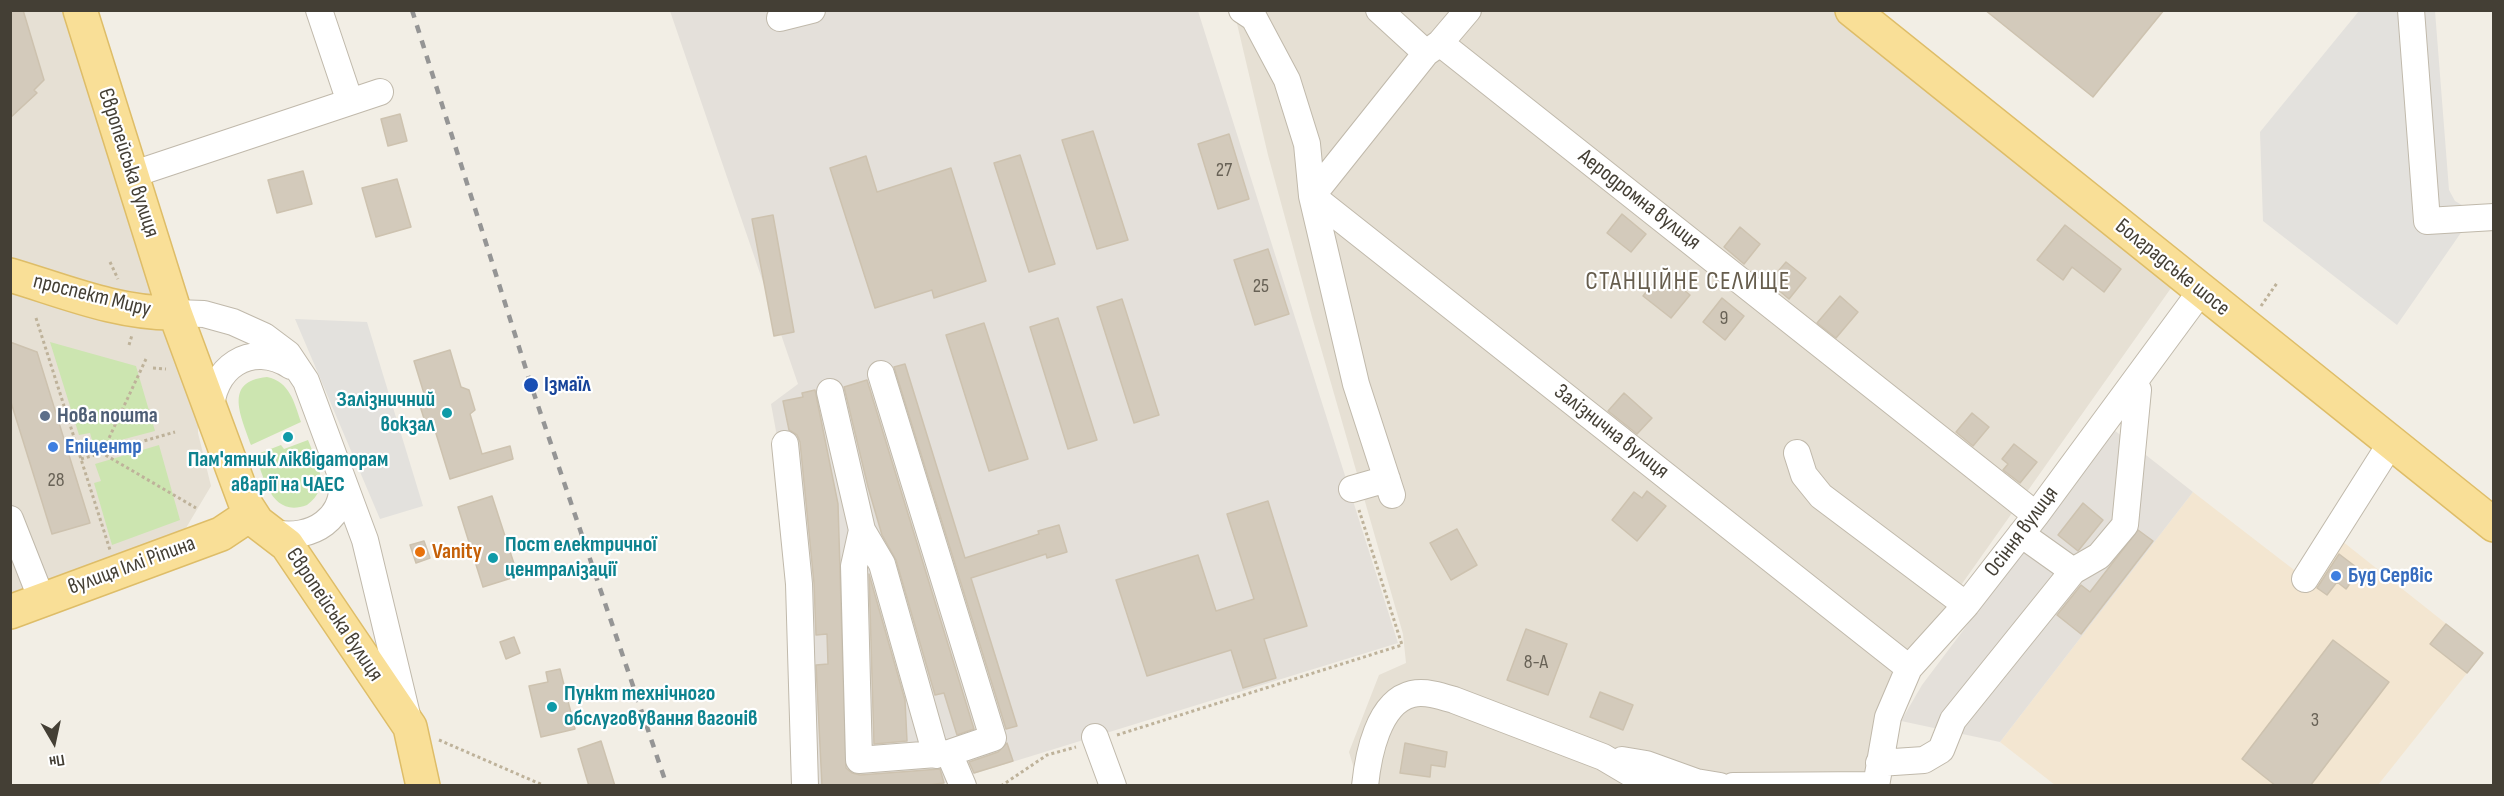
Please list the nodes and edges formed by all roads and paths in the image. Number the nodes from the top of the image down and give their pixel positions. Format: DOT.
graph roads {
  1 [pos="80,10"];
  2 [pos="319,10"];
  3 [pos="812,10"];
  4 [pos="1242,10"];
  5 [pos="1379,10"];
  6 [pos="1468,10"];
  7 [pos="1852,10"];
  8 [pos="2411,10"];
  9 [pos="780,18"];
  10 [pos="1433,48"];
  11 [pos="380,92"];
  12 [pos="351,102"];
  13 [pos="131,175"];
  14 [pos="1312,196"];
  15 [pos="2493,217"];
  16 [pos="110,262"];
  17 [pos="10,275"];
  18 [pos="118,279"];
  19 [pos="2277,283"];
  20 [pos="2201,291"];
  21 [pos="2259,309"];
  22 [pos="175,314"];
  23 [pos="36,318"];
  24 [pos="132,335"];
  25 [pos="129,345"];
  26 [pos="146,359"];
  27 [pos="153,368"];
  28 [pos="166,369"];
  29 [pos="299,371"];
  30 [pos="881,374"];
  31 [pos="2132,385"];
  32 [pos="830,392"];
  33 [pos="214,425"];
  34 [pos="175,432"];
  35 [pos="2391,443"];
  36 [pos="785,444"];
  37 [pos="102,453"];
  38 [pos="1797,453"];
  39 [pos="81,459"];
  40 [pos="340,471"];
  41 [pos="1353,489"];
  42 [pos="196,508"];
  43 [pos="10,519"];
  44 [pos="262,524"];
  45 [pos="2029,524"];
  46 [pos="2493,525"];
  47 [pos="862,530"];
  48 [pos="110,551"];
  49 [pos="2073,572"];
  50 [pos="2305,579"];
  51 [pos="42,600"];
  52 [pos="1966,605"];
  53 [pos="10,612"];
  54 [pos="385,621"];
  55 [pos="350,638"];
  56 [pos="1909,668"];
  57 [pos="410,727"];
  58 [pos="1096,739"];
  59 [pos="943,754"];
  60 [pos="1603,757"];
  61 [pos="1877,778"];
  62 [pos="423,786"];
  63 [pos="545,786"];
  64 [pos="805,786"];
  65 [pos="963,786"];
  66 [pos="1002,786"];
  67 [pos="1113,786"];
  68 [pos="1365,786"];
  69 [pos="1652,786"];
  70 [pos="1720,786"];
  71 [pos="1733,786"];
  1 -- 13 [label="main road, Європейська вулиця"];
  2 -- 12 [label="street"];
  3 -- 9 [label="street"];
  4 -- 14 [label="street"];
  5 -- 10 [label="street, Аеродромна вулиця"];
  6 -- 10 [label="street"];
  7 -- 20 [label="main road, Болградське шосе"];
  8 -- 15 [label="street"];
  10 -- 14 [label="street"];
  10 -- 45 [label="street, Аеродромна вулиця"];
  11 -- 12 [label="street"];
  12 -- 13 [label="street"];
  13 -- 22 [label="main road, Європейська вулиця"];
  14 -- 41 [label="street"];
  14 -- 56 [label="street, Залізнична вулиця"];
  16 -- 18 [label="path"];
  17 -- 22 [label="main road, проспект Миру"];
  19 -- 21 [label="path"];
  20 -- 31 [label="street, Осіння вулиця"];
  20 -- 35 [label="main road, Болградське шосе"];
  22 -- 29 [label="street"];
  22 -- 33 [label="main road, Європейська вулиця"];
  23 -- 39 [label="path"];
  24 -- 25 [label="path"];
  26 -- 37 [label="path"];
  27 -- 28 [label="path"];
  29 -- 33 [label="street"];
  29 -- 40 [label="street"];
  30 -- 59 [label="street"];
  31 -- 45 [label="street, Осіння вулиця"];
  31 -- 49 [label="street"];
  32 -- 47 [label="street"];
  33 -- 44 [label="main road, Європейська вулиця"];
  34 -- 37 [label="path"];
  35 -- 46 [label="main road, Болградське шосе"];
  35 -- 50 [label="street"];
  36 -- 64 [label="street"];
  37 -- 39 [label="path"];
  37 -- 42 [label="path"];
  38 -- 52 [label="street"];
  39 -- 48 [label="path"];
  40 -- 44 [label="street"];
  40 -- 54 [label="street"];
  41 -- 58 [label="path"];
  43 -- 51 [label="street"];
  44 -- 51 [label="main road, вулиця Іллі Ріпина"];
  44 -- 55 [label="main road, Європейська вулиця"];
  45 -- 49 [label="street, Аеродромна вулиця"];
  45 -- 52 [label="street, Осіння вулиця"];
  47 -- 59 [label="street"];
  47 -- 59 [label="street"];
  49 -- 61 [label="street"];
  51 -- 53 [label="main road, вулиця Іллі Ріпина"];
  52 -- 56 [label="street, Осіння вулиця"];
  54 -- 55 [label="street"];
  54 -- 57 [label="street"];
  55 -- 57 [label="main road, Європейська вулиця"];
  56 -- 61 [label="street, Осіння вулиця"];
  57 -- 62 [label="main road, Європейська вулиця"];
  57 -- 63 [label="path"];
  58 -- 66 [label="path"];
  58 -- 67 [label="street"];
  59 -- 65 [label="street"];
  60 -- 68 [label="street"];
  60 -- 69 [label="street"];
  60 -- 70 [label="street"];
  61 -- 71 [label="street"];
}
